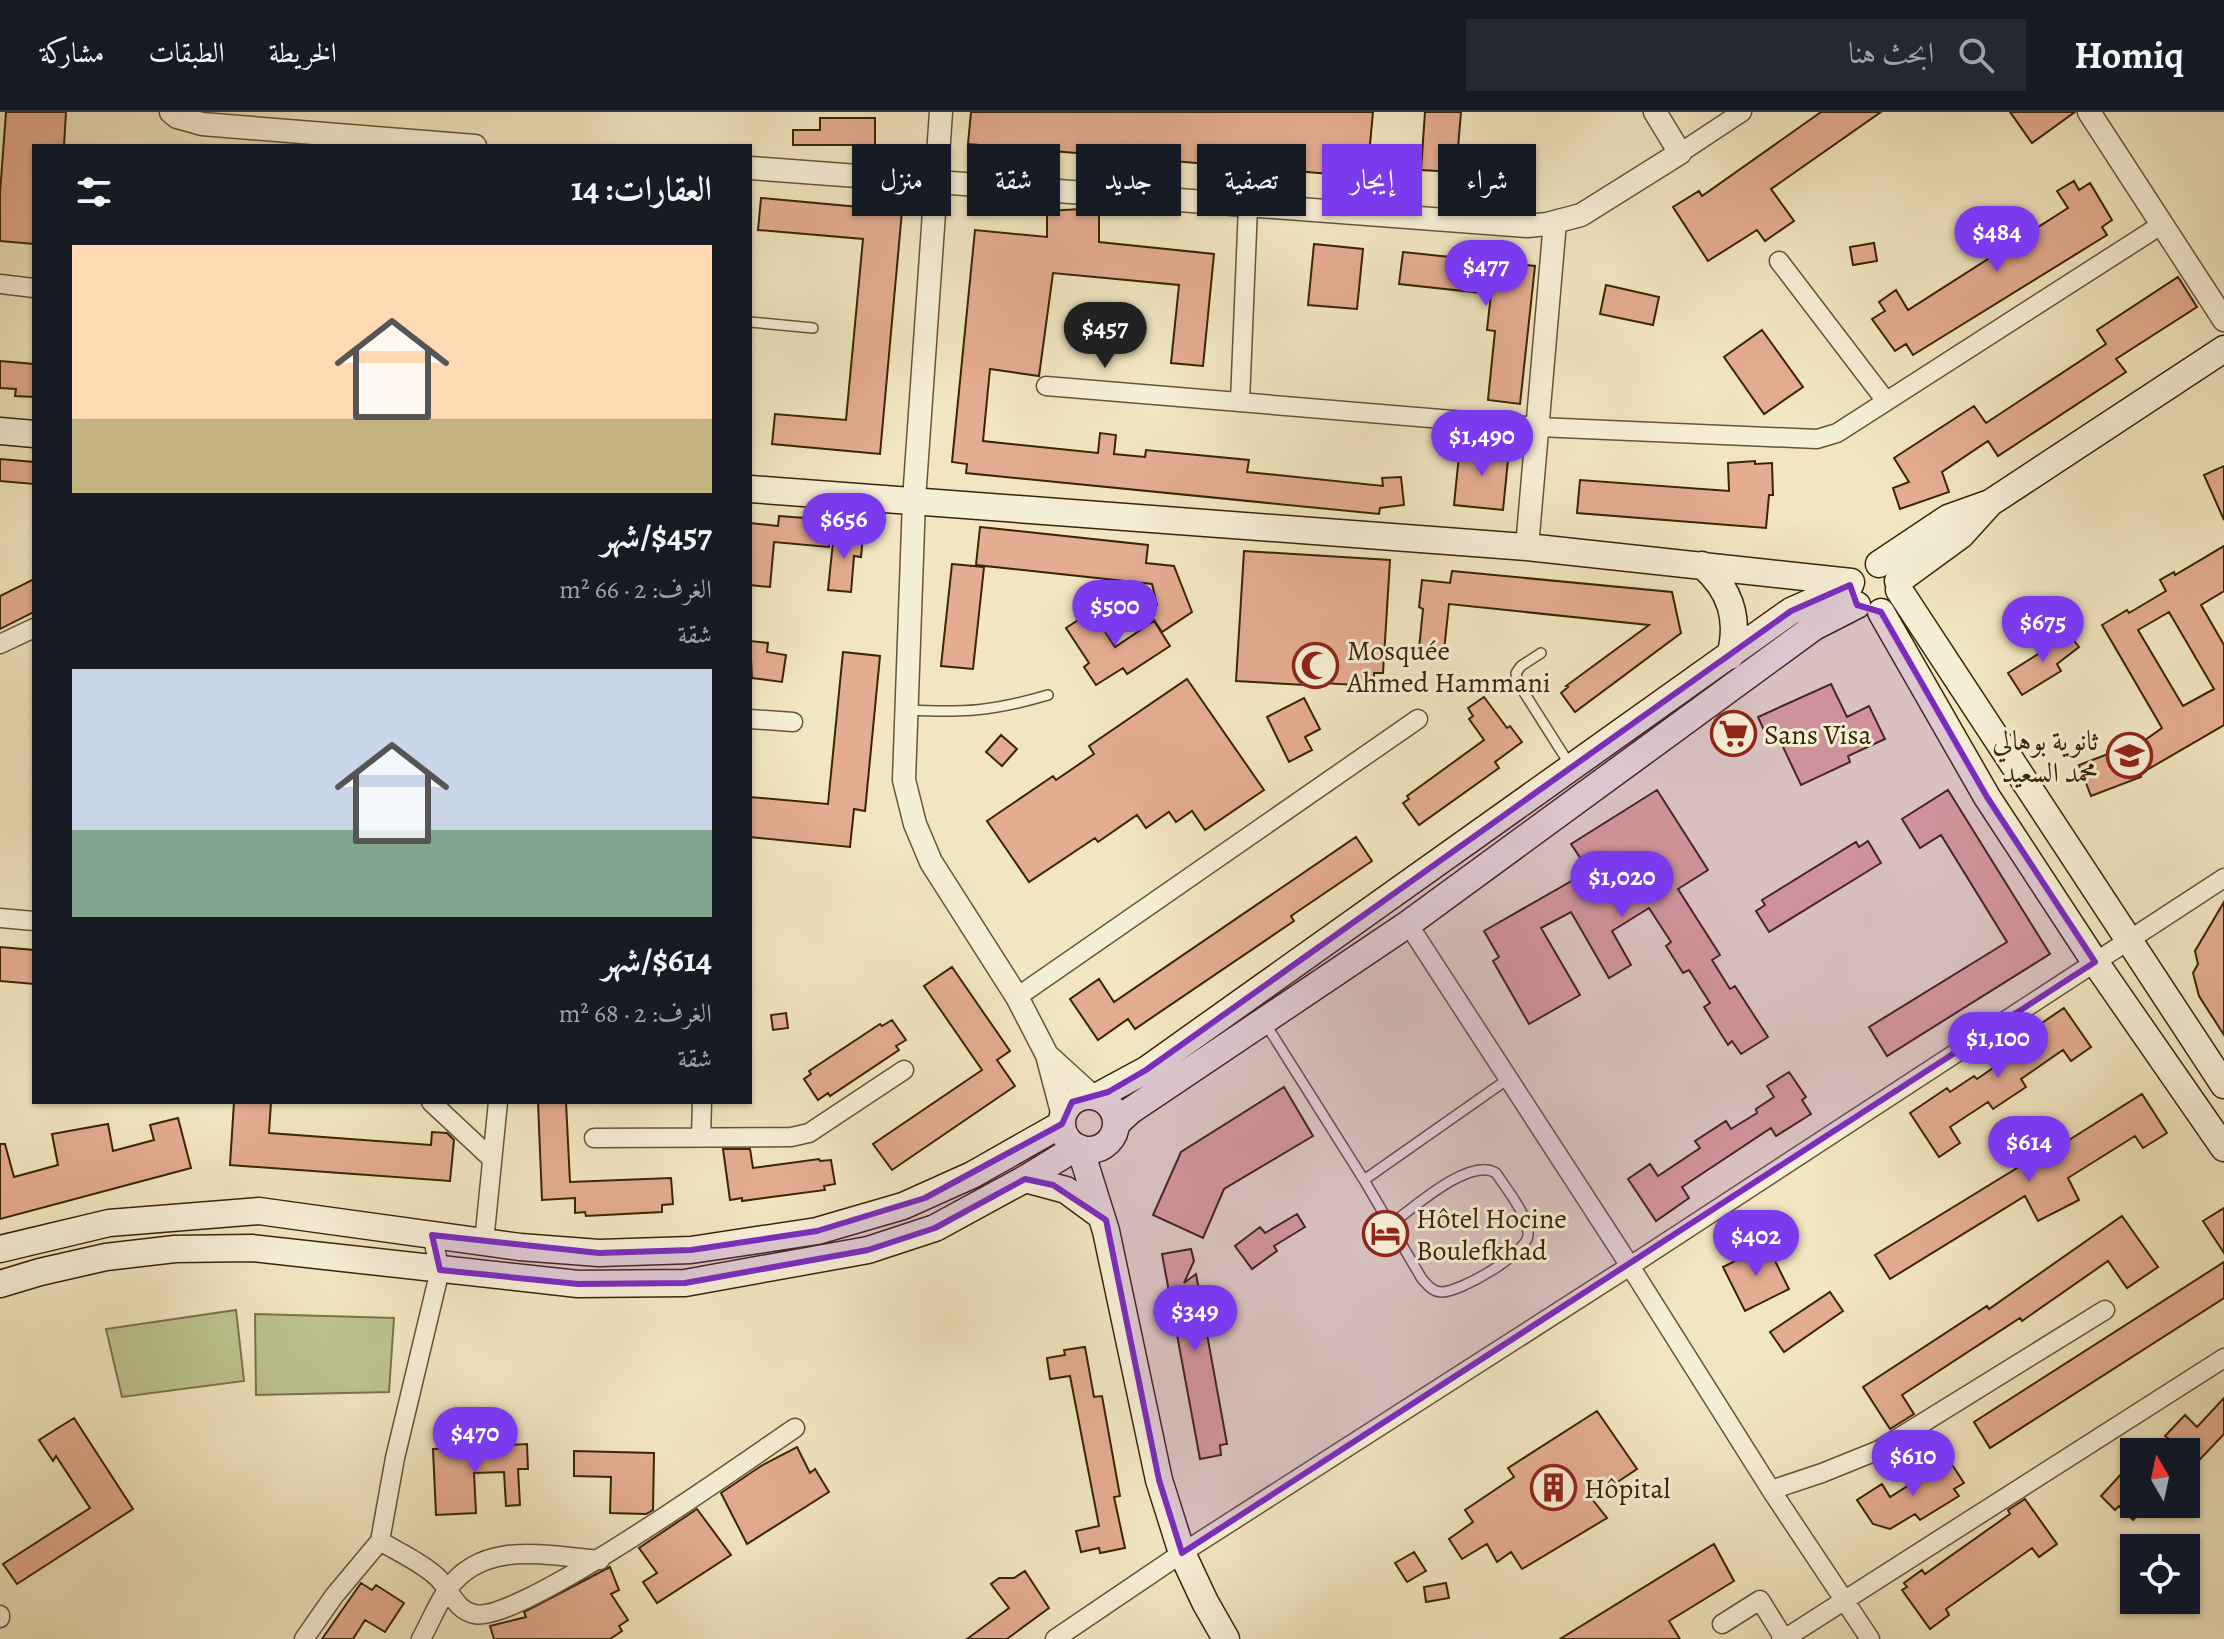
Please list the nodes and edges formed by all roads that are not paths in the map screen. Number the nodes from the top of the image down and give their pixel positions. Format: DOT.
graph roads {
  1 [pos="171,112"];
  2 [pos="941,112"];
  3 [pos="1655,112"];
  4 [pos="1742,112"];
  5 [pos="2089,112"];
  6 [pos="294,139"];
  7 [pos="423,144"];
  8 [pos="938,144"];
  9 [pos="1680,153"];
  10 [pos="752,168"];
  11 [pos="852,176"];
  12 [pos="951,183"];
  13 [pos="1197,202"];
  14 [pos="1306,210"];
  15 [pos="933,216"];
  16 [pos="1248,216"];
  17 [pos="1555,222"];
  18 [pos="2161,225"];
  19 [pos="1779,261"];
  20 [pos="0,284"];
  21 [pos="32,288"];
  22 [pos="2224,320"];
  23 [pos="752,322"];
  24 [pos="813,328"];
  25 [pos="2224,349"];
  26 [pos="1046,386"];
  27 [pos="1886,401"];
  28 [pos="1240,402"];
  29 [pos="1538,427"];
  30 [pos="0,431"];
  31 [pos="32,434"];
  32 [pos="752,489"];
  33 [pos="914,500"];
  34 [pos="1527,547"];
  35 [pos="1702,565"];
  36 [pos="1892,578"];
  37 [pos="1860,596"];
  38 [pos="32,629"];
  39 [pos="0,644"];
  40 [pos="1541,653"];
  41 [pos="1730,656"];
  42 [pos="1048,695"];
  43 [pos="905,710"];
  44 [pos="752,719"];
  45 [pos="1418,719"];
  46 [pos="793,722"];
  47 [pos="1572,768"];
  48 [pos="2224,878"];
  49 [pos="0,918"];
  50 [pos="32,921"];
  51 [pos="1408,924"];
  52 [pos="2128,941"];
  53 [pos="2095,962"];
  54 [pos="1017,997"];
  55 [pos="1264,1022"];
  56 [pos="1047,1055"];
  57 [pos="904,1070"];
  58 [pos="1509,1078"];
  59 [pos="2224,1085"];
  60 [pos="1095,1097"];
  61 [pos="433,1104"];
  62 [pos="498,1104"];
  63 [pos="702,1104"];
  64 [pos="1063,1120"];
  65 [pos="1112,1132"];
  66 [pos="701,1137"];
  67 [pos="594,1138"];
  68 [pos="1079,1147"];
  69 [pos="2224,1148"];
  70 [pos="492,1159"];
  71 [pos="1025,1179"];
  72 [pos="1364,1180"];
  73 [pos="1103,1223"];
  74 [pos="1390,1225"];
  75 [pos="432,1235"];
  76 [pos="484,1242"];
  77 [pos="0,1249"];
  78 [pos="1630,1266"];
  79 [pos="440,1270"];
  80 [pos="0,1284"];
  81 [pos="2105,1310"];
  82 [pos="2224,1358"];
  83 [pos="795,1428"];
  84 [pos="1771,1490"];
  85 [pos="380,1541"];
  86 [pos="1182,1553"];
  87 [pos="600,1560"];
  88 [pos="447,1589"];
  89 [pos="1845,1602"];
  90 [pos="1722,1624"];
  91 [pos="1783,1638"];
  92 [pos="304,1639"];
  93 [pos="421,1639"];
  94 [pos="1055,1639"];
  95 [pos="1226,1639"];
  96 [pos="1870,1639"];
  1 -- 6 [label="street"];
  2 -- 8 [label="street"];
  3 -- 9 [label="street"];
  4 -- 9 [label="street"];
  5 -- 18 [label="street"];
  6 -- 7 [label="street"];
  9 -- 17 [label="street"];
  10 -- 11 [label="street"];
  12 -- 13 [label="street"];
  14 -- 17 [label="street"];
  15 -- 33 [label="street"];
  16 -- 28 [label="street"];
  17 -- 29 [label="street"];
  18 -- 22 [label="street"];
  18 -- 27 [label="street"];
  19 -- 27 [label="street"];
  20 -- 21 [label="street"];
  23 -- 24 [label="lane"];
  25 -- 36 [label="main road"];
  26 -- 28 [label="street"];
  27 -- 29 [label="street"];
  28 -- 29 [label="street"];
  29 -- 34 [label="street"];
  30 -- 31 [label="main road"];
  32 -- 33 [label="main road"];
  33 -- 34 [label="main road"];
  33 -- 43 [label="street"];
  34 -- 35 [label="main road"];
  35 -- 37 [label="main road"];
  35 -- 41 [label="main road"];
  36 -- 37 [label="main road"];
  36 -- 37 [label="main road"];
  36 -- 52 [label="main road"];
  37 -- 41 [label="main road"];
  37 -- 51 [label="main road"];
  37 -- 53 [label="main road"];
  38 -- 39 [label="street"];
  40 -- 47 [label="lane"];
  41 -- 47 [label="main road"];
  42 -- 43 [label="lane"];
  43 -- 54 [label="street"];
  44 -- 46 [label="street"];
  45 -- 54 [label="street"];
  47 -- 60 [label="main road"];
  48 -- 52 [label="street"];
  49 -- 50 [label="street"];
  51 -- 55 [label="main road"];
  51 -- 58 [label="street"];
  52 -- 53 [label="street"];
  52 -- 59 [label="main road"];
  53 -- 69 [label="main road"];
  53 -- 78 [label="street"];
  54 -- 56 [label="street"];
  55 -- 65 [label="main road"];
  55 -- 72 [label="lane"];
  56 -- 60 [label="street"];
  56 -- 64 [label="street"];
  57 -- 66 [label="street"];
  58 -- 72 [label="lane"];
  58 -- 78 [label="street"];
  60 -- 64 [label="main road"];
  60 -- 65 [label="main road"];
  61 -- 70 [label="street"];
  62 -- 70 [label="street"];
  63 -- 66 [label="street"];
  64 -- 68 [label="main road"];
  64 -- 76 [label="main road"];
  65 -- 68 [label="main road"];
  65 -- 73 [label="main road"];
  66 -- 67 [label="street"];
  68 -- 71 [label="main road"];
  68 -- 73 [label="main road"];
  70 -- 76 [label="street"];
  71 -- 73 [label="main road"];
  71 -- 79 [label="main road"];
  72 -- 74 [label="lane"];
  73 -- 86 [label="main road"];
  74 -- 74 [label="lane"];
  75 -- 76 [label="main road"];
  75 -- 77 [label="main road"];
  75 -- 79 [label="street"];
  78 -- 84 [label="street"];
  78 -- 86 [label="street"];
  79 -- 80 [label="main road"];
  79 -- 85 [label="street"];
  81 -- 84 [label="street"];
  82 -- 89 [label="street"];
  83 -- 87 [label="street"];
  84 -- 89 [label="street"];
  85 -- 88 [label="street"];
  85 -- 92 [label="street"];
  86 -- 94 [label="street"];
  86 -- 95 [label="main road"];
  87 -- 88 [label="street"];
  87 -- 88 [label="street"];
  88 -- 93 [label="street"];
  89 -- 91 [label="street"];
  89 -- 96 [label="street"];
  90 -- 91 [label="street"];
}
